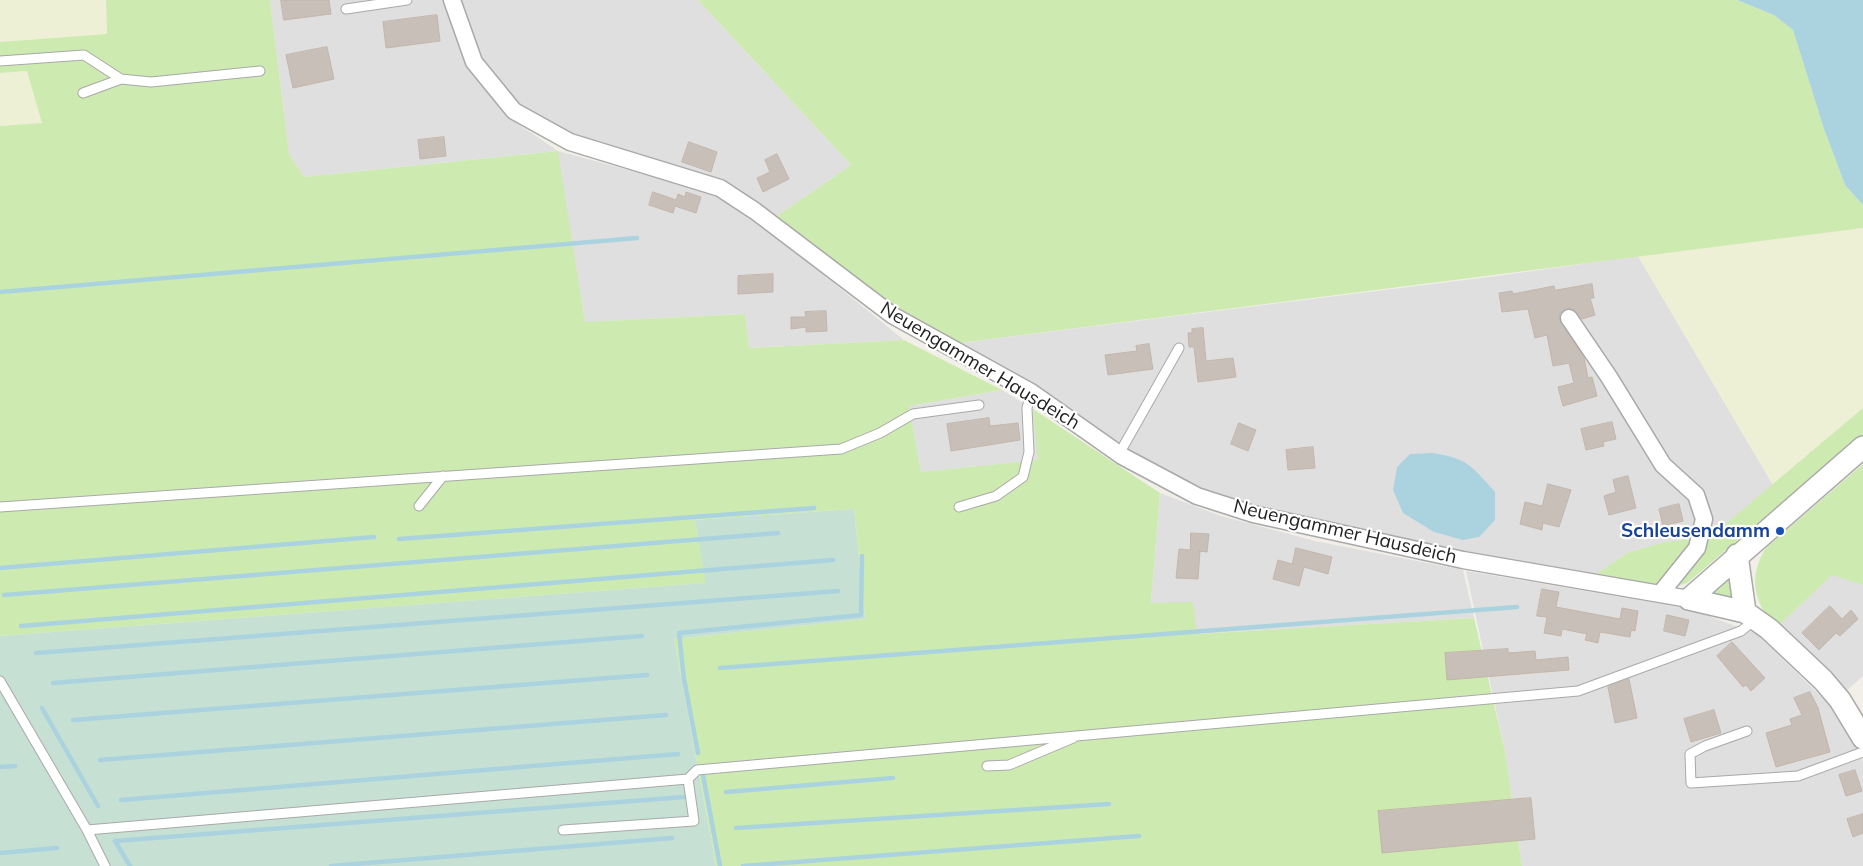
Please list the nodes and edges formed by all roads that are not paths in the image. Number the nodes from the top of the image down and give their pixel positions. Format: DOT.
graph roads {
  1 [pos="407,0"];
  2 [pos="452,0"];
  3 [pos="346,10"];
  4 [pos="0,61"];
  5 [pos="260,70"];
  6 [pos="121,78"];
  7 [pos="82,93"];
  8 [pos="1569,318"];
  9 [pos="1179,348"];
  10 [pos="1031,392"];
  11 [pos="979,405"];
  12 [pos="1863,447"];
  13 [pos="1119,454"];
  14 [pos="443,476"];
  15 [pos="419,506"];
  16 [pos="959,507"];
  17 [pos="0,508"];
  18 [pos="1737,555"];
  19 [pos="1660,594"];
  20 [pos="1689,599"];
  21 [pos="1751,616"];
  22 [pos="0,681"];
  23 [pos="1748,731"];
  24 [pos="1082,734"];
  25 [pos="1863,738"];
  26 [pos="1863,752"];
  27 [pos="987,766"];
  28 [pos="688,779"];
  29 [pos="87,830"];
  30 [pos="564,830"];
  31 [pos="105,866"];
  1 -- 3 [label="lane"];
  2 -- 10 [label="street, Neuengammer Hausdeich"];
  4 -- 6 [label="lane"];
  5 -- 6 [label="lane"];
  6 -- 7 [label="lane"];
  8 -- 19 [label="street"];
  9 -- 13 [label="lane"];
  10 -- 13 [label="street, Neuengammer Hausdeich"];
  10 -- 16 [label="lane"];
  11 -- 14 [label="lane"];
  12 -- 18 [label="street"];
  13 -- 19 [label="street, Neuengammer Hausdeich"];
  14 -- 15 [label="lane"];
  14 -- 17 [label="lane"];
  18 -- 20 [label="street"];
  18 -- 21 [label="street"];
  19 -- 20 [label="street, Neuengammer Hausdeich"];
  20 -- 21 [label="street, Neuengammer Hausdeich"];
  21 -- 24 [label="lane"];
  21 -- 25 [label="street, Neuengammer Hausdeich"];
  22 -- 29 [label="lane"];
  23 -- 26 [label="lane"];
  24 -- 27 [label="lane"];
  24 -- 28 [label="lane"];
  28 -- 29 [label="lane"];
  28 -- 30 [label="lane"];
  29 -- 31 [label="lane"];
}
